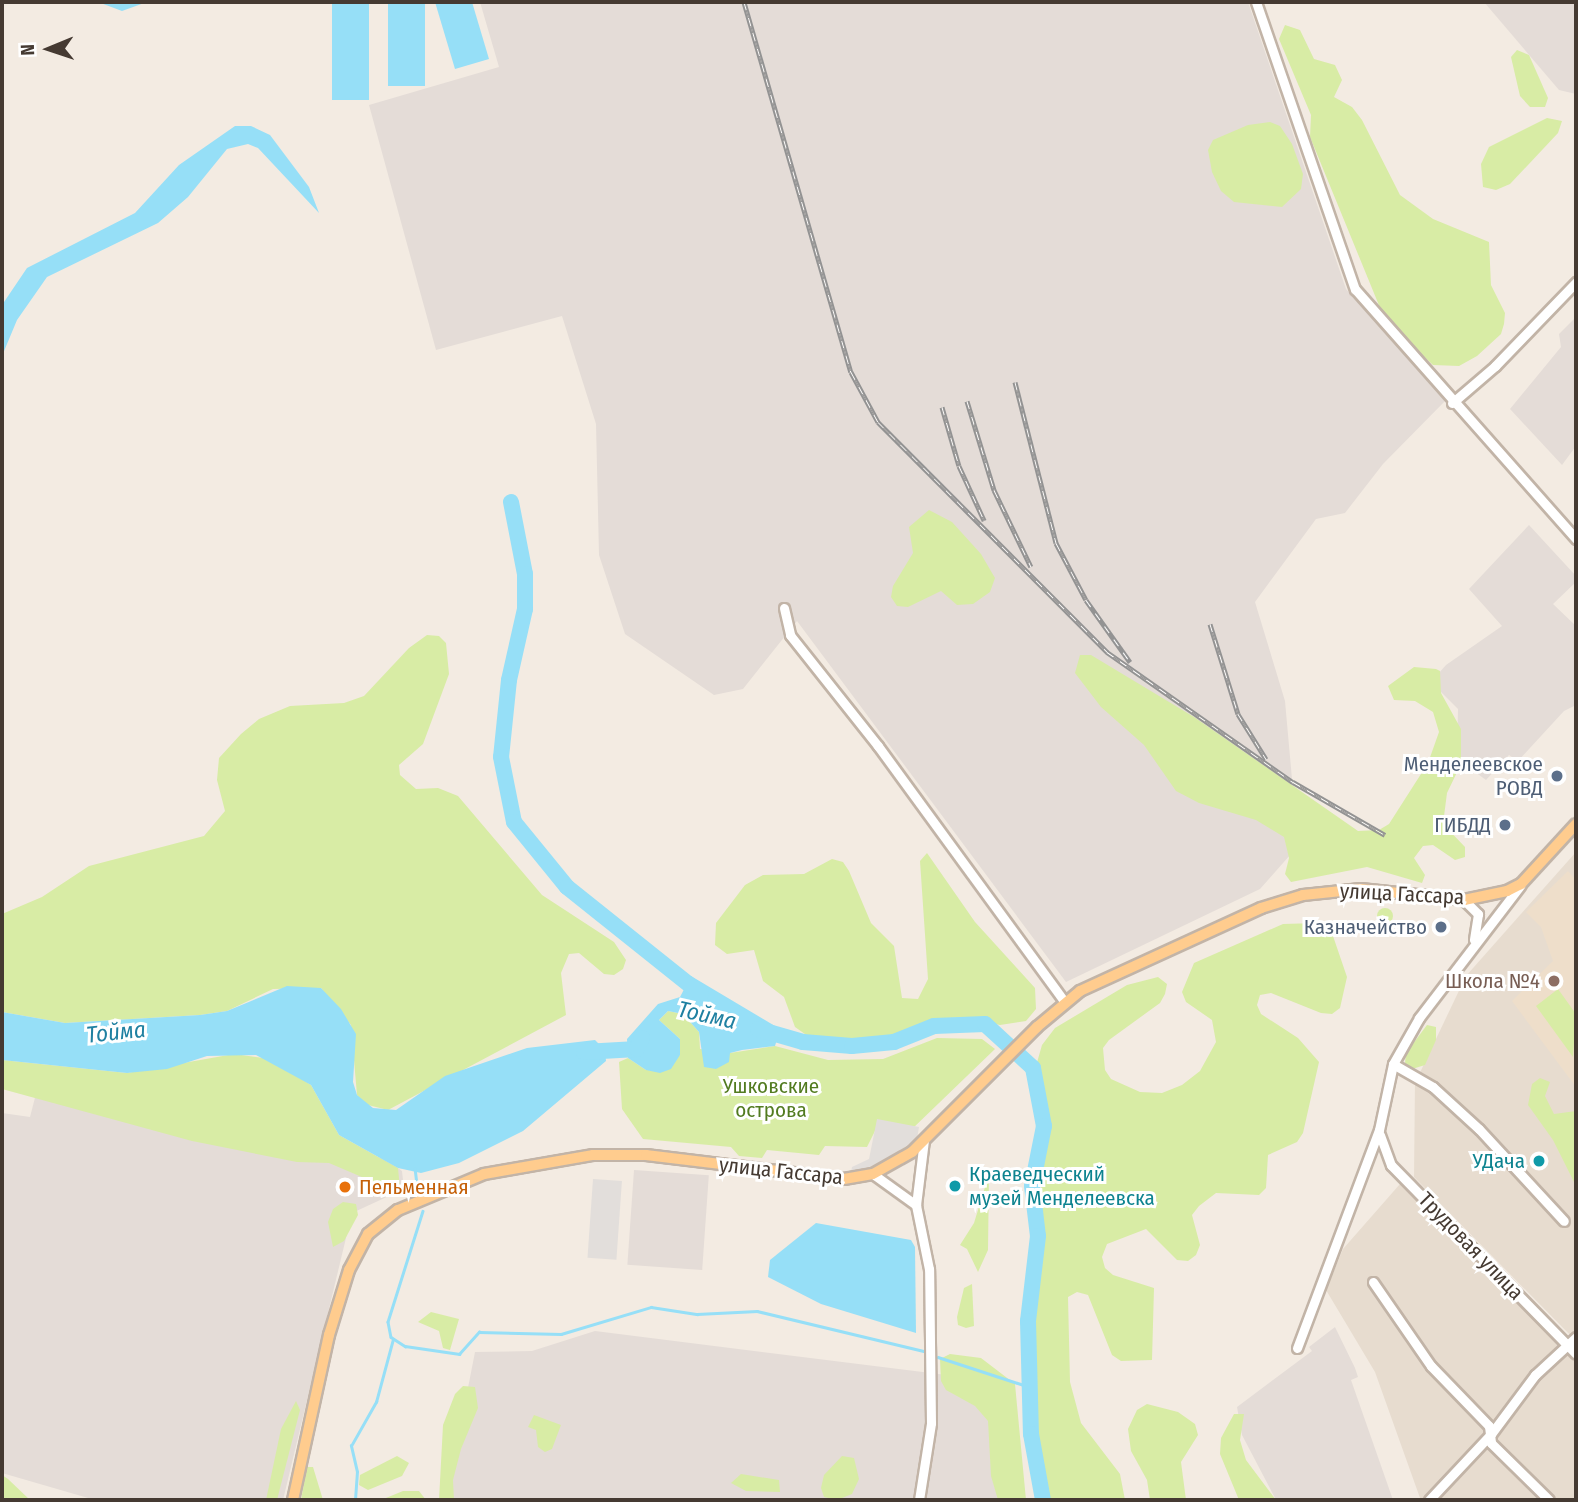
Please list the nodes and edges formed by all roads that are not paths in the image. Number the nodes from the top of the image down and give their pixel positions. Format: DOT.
graph roads {
  1 [pos="1256,2"];
  2 [pos="1576,282"];
  3 [pos="1452,403"];
  4 [pos="1576,538"];
  5 [pos="784,608"];
  6 [pos="1576,824"];
  7 [pos="1521,884"];
  8 [pos="1464,900"];
  9 [pos="1473,946"];
  10 [pos="1064,1002"];
  11 [pos="1393,1063"];
  12 [pos="1379,1130"];
  13 [pos="925,1140"];
  14 [pos="873,1174"];
  15 [pos="916,1205"];
  16 [pos="1564,1221"];
  17 [pos="1373,1282"];
  18 [pos="1576,1337"];
  19 [pos="1568,1346"];
  20 [pos="1297,1348"];
  21 [pos="1576,1354"];
  22 [pos="1491,1434"];
  23 [pos="293,1500"];
  24 [pos="919,1500"];
  25 [pos="1429,1500"];
  26 [pos="1549,1500"];
  1 -- 3 [label="street"];
  2 -- 3 [label="street"];
  3 -- 4 [label="street"];
  5 -- 10 [label="street"];
  6 -- 7 [label="main road"];
  7 -- 8 [label="main road, улица Гассара"];
  7 -- 9 [label="street"];
  8 -- 9 [label="street"];
  8 -- 10 [label="main road, улица Гассара"];
  9 -- 11 [label="street"];
  10 -- 13 [label="main road, улица Гассара"];
  11 -- 12 [label="street"];
  11 -- 16 [label="street"];
  12 -- 19 [label="street, Трудовая улица"];
  12 -- 20 [label="street"];
  13 -- 14 [label="main road, улица Гассара"];
  13 -- 15 [label="street"];
  14 -- 15 [label="street"];
  14 -- 23 [label="main road, улица Гассара"];
  15 -- 24 [label="street"];
  17 -- 22 [label="street"];
  18 -- 19 [label="street"];
  19 -- 21 [label="street, Трудовая улица"];
  19 -- 22 [label="street"];
  22 -- 25 [label="street"];
  22 -- 26 [label="street"];
}
